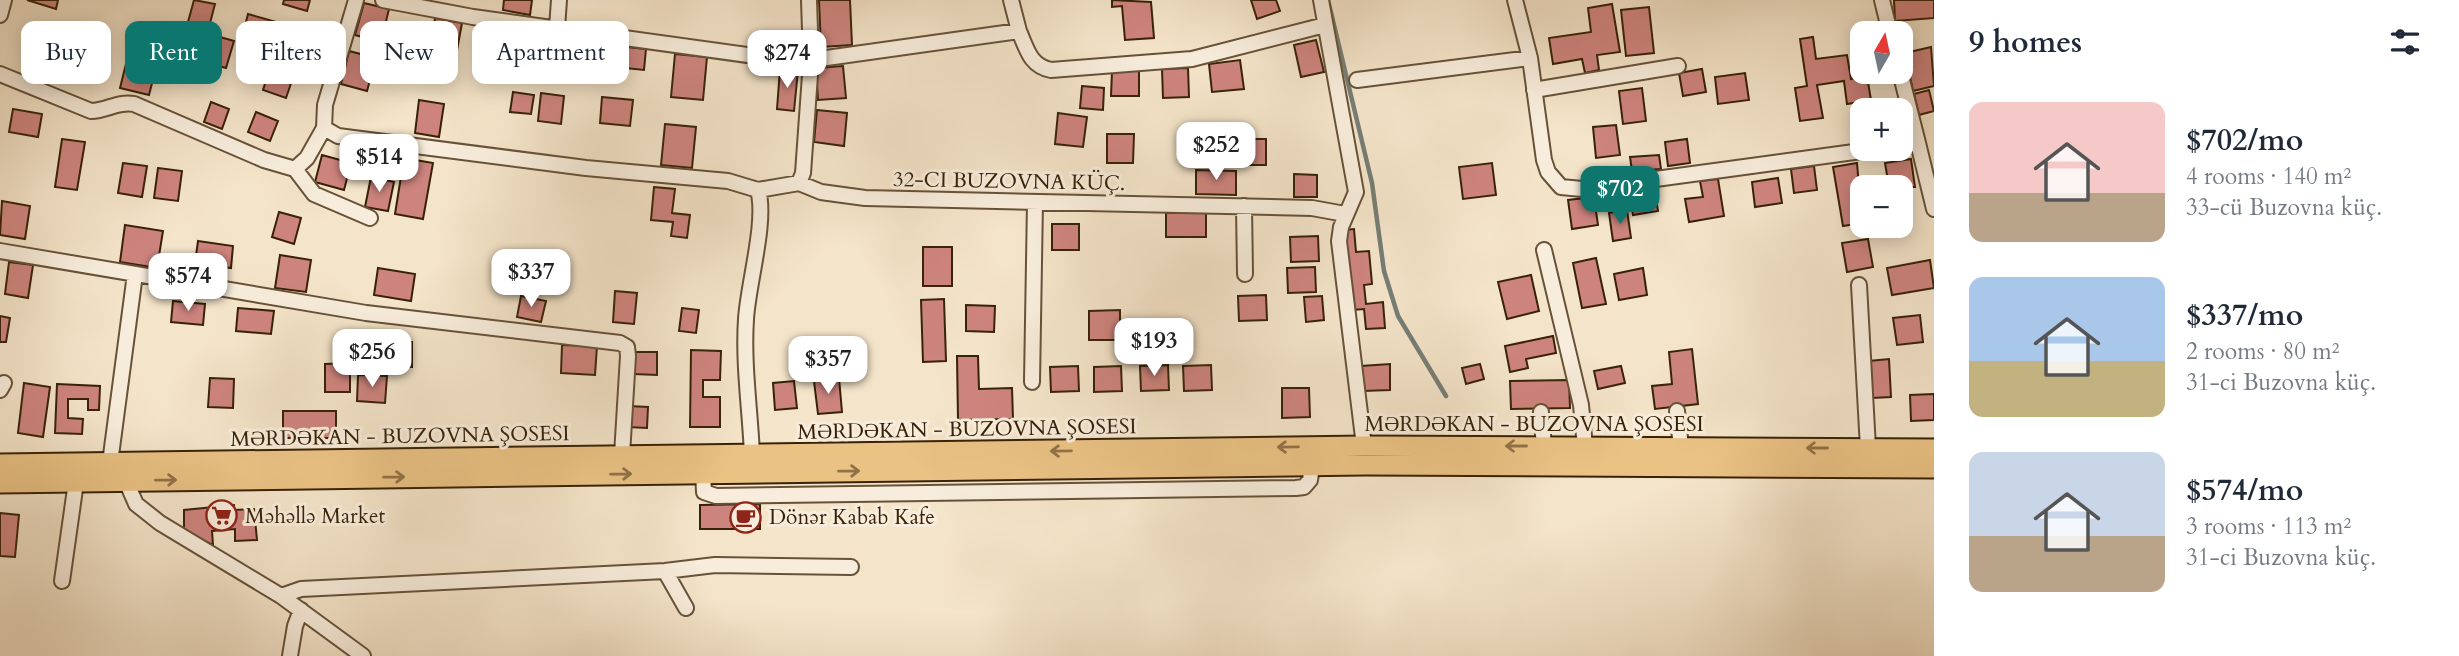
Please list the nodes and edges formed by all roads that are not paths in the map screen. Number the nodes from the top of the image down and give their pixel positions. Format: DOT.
graph roads {
  1 [pos="4,0"];
  2 [pos="356,0"];
  3 [pos="383,0"];
  4 [pos="559,0"];
  5 [pos="809,0"];
  6 [pos="1012,0"];
  7 [pos="1321,0"];
  8 [pos="1515,0"];
  9 [pos="1882,0"];
  10 [pos="0,15"];
  11 [pos="514,21"];
  12 [pos="558,21"];
  13 [pos="1887,21"];
  14 [pos="1325,25"];
  15 [pos="1019,31"];
  16 [pos="629,39"];
  17 [pos="1530,58"];
  18 [pos="811,61"];
  19 [pos="1678,66"];
  20 [pos="0,74"];
  21 [pos="1357,80"];
  22 [pos="1903,84"];
  23 [pos="1534,90"];
  24 [pos="324,128"];
  25 [pos="1918,143"];
  26 [pos="1913,144"];
  27 [pos="1850,152"];
  28 [pos="295,169"];
  29 [pos="799,183"];
  30 [pos="758,190"];
  31 [pos="1035,202"];
  32 [pos="1244,206"];
  33 [pos="1934,209"];
  34 [pos="1345,214"];
  35 [pos="370,218"];
  36 [pos="1544,250"];
  37 [pos="0,251"];
  38 [pos="135,274"];
  39 [pos="1245,274"];
  40 [pos="1859,285"];
  41 [pos="1032,382"];
  42 [pos="1677,411"];
  43 [pos="1541,412"];
  44 [pos="1364,446"];
  45 [pos="1544,446"];
  46 [pos="1585,447"];
  47 [pos="1681,447"];
  48 [pos="1868,448"];
  49 [pos="1934,449"];
  50 [pos="752,454"];
  51 [pos="622,456"];
  52 [pos="110,463"];
  53 [pos="0,464"];
  54 [pos="1312,466"];
  55 [pos="1216,467"];
  56 [pos="1934,468"];
  57 [pos="1058,469"];
  58 [pos="703,473"];
  59 [pos="126,481"];
  60 [pos="76,482"];
  61 [pos="0,483"];
  62 [pos="1216,489"];
  63 [pos="1059,491"];
  64 [pos="851,567"];
  65 [pos="665,571"];
  66 [pos="62,581"];
  67 [pos="281,596"];
  68 [pos="686,608"];
  69 [pos="301,610"];
  70 [pos="290,656"];
  71 [pos="363,656"];
  1 -- 10 [label="street"];
  2 -- 24 [label="street"];
  3 -- 11 [label="street"];
  4 -- 12 [label="street"];
  5 -- 18 [label="street"];
  6 -- 15 [label="street"];
  7 -- 14 [label="street"];
  8 -- 17 [label="street"];
  9 -- 13 [label="street"];
  14 -- 15 [label="street"];
  14 -- 34 [label="street"];
  15 -- 18 [label="street"];
  16 -- 18 [label="street"];
  17 -- 21 [label="street"];
  17 -- 23 [label="street"];
  18 -- 29 [label="street"];
  19 -- 23 [label="street"];
  20 -- 28 [label="street"];
  22 -- 25 [label="street"];
  23 -- 27 [label="street"];
  24 -- 28 [label="street"];
  24 -- 30 [label="street, 32-CI BUZOVNA KÜÇ."];
  25 -- 26 [label="street"];
  25 -- 33 [label="street"];
  28 -- 35 [label="street"];
  29 -- 30 [label="street, 32-CI BUZOVNA KÜÇ."];
  29 -- 31 [label="street, 32-CI BUZOVNA KÜÇ."];
  30 -- 50 [label="street"];
  31 -- 32 [label="street, 32-CI BUZOVNA KÜÇ."];
  31 -- 41 [label="street"];
  32 -- 34 [label="street, 32-CI BUZOVNA KÜÇ."];
  32 -- 39 [label="street"];
  34 -- 44 [label="street"];
  36 -- 46 [label="street"];
  37 -- 38 [label="street"];
  38 -- 51 [label="street"];
  38 -- 52 [label="street"];
  40 -- 48 [label="street"];
  42 -- 47 [label="street"];
  43 -- 45 [label="street"];
  45 -- 44 [label="main road, MƏRDƏKAN - BUZOVNA ŞOSESI, one-way"];
  44 -- 50 [label="main road, MƏRDƏKAN - BUZOVNA ŞOSESI, one-way"];
  45 -- 46 [label="main road, MƏRDƏKAN - BUZOVNA ŞOSESI"];
  46 -- 47 [label="main road, MƏRDƏKAN - BUZOVNA ŞOSESI"];
  48 -- 47 [label="main road, MƏRDƏKAN - BUZOVNA ŞOSESI, one-way"];
  48 -- 49 [label="main road, MƏRDƏKAN - BUZOVNA ŞOSESI"];
  50 -- 51 [label="main road, MƏRDƏKAN - BUZOVNA ŞOSESI"];
  51 -- 52 [label="main road, MƏRDƏKAN - BUZOVNA ŞOSESI"];
  52 -- 53 [label="main road, MƏRDƏKAN - BUZOVNA ŞOSESI"];
  54 -- 55 [label="main road"];
  54 -- 56 [label="main road"];
  54 -- 62 [label="street"];
  55 -- 57 [label="main road"];
  55 -- 62 [label="street"];
  58 -- 57 [label="main road, one-way"];
  57 -- 63 [label="street"];
  59 -- 58 [label="main road, one-way"];
  58 -- 63 [label="street"];
  59 -- 60 [label="main road"];
  59 -- 67 [label="street"];
  60 -- 61 [label="main road"];
  60 -- 66 [label="street"];
  62 -- 63 [label="street"];
  64 -- 65 [label="street"];
  65 -- 67 [label="street"];
  65 -- 68 [label="street"];
  67 -- 69 [label="street"];
  69 -- 70 [label="street"];
  69 -- 71 [label="street"];
}
